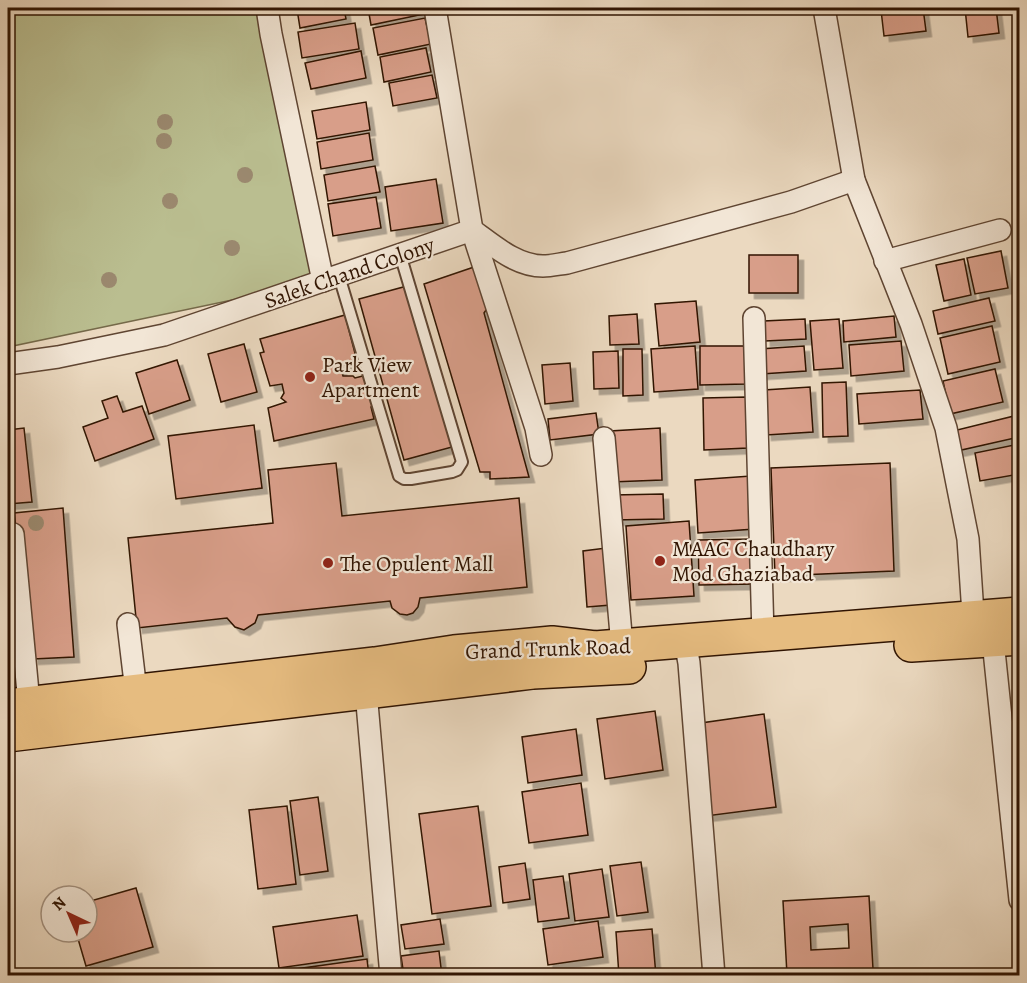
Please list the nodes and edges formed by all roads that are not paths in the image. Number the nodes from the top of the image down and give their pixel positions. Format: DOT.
graph roads {
  1 [pos="267,8"];
  2 [pos="435,8"];
  3 [pos="825,8"];
  4 [pos="855,180"];
  5 [pos="472,230"];
  6 [pos="1000,230"];
  7 [pos="400,254"];
  8 [pos="885,261"];
  9 [pos="331,278"];
  10 [pos="754,318"];
  11 [pos="8,364"];
  12 [pos="604,438"];
  13 [pos="541,455"];
  14 [pos="13,534"];
  15 [pos="1020,614"];
  16 [pos="128,624"];
  17 [pos="990,634"];
  18 [pos="763,635"];
  19 [pos="622,646"];
  20 [pos="687,652"];
  21 [pos="16,653"];
  22 [pos="370,678"];
  23 [pos="136,691"];
  24 [pos="18,704"];
  25 [pos="8,735"];
  26 [pos="1020,900"];
  27 [pos="391,975"];
  28 [pos="714,975"];
  1 -- 9 [label="street"];
  2 -- 5 [label="street"];
  3 -- 4 [label="street"];
  4 -- 5 [label="street"];
  4 -- 8 [label="street"];
  5 -- 7 [label="street, Salek Chand Colony"];
  5 -- 13 [label="street"];
  6 -- 8 [label="street"];
  7 -- 9 [label="street, Salek Chand Colony"];
  7 -- 9 [label="lane"];
  8 -- 17 [label="street"];
  9 -- 11 [label="street, Salek Chand Colony"];
  10 -- 18 [label="street"];
  12 -- 19 [label="street"];
  14 -- 21 [label="street"];
  15 -- 17 [label="highway, Grand Trunk Road"];
  16 -- 23 [label="street"];
  17 -- 18 [label="highway, Grand Trunk Road"];
  17 -- 20 [label="highway, Grand Trunk Road"];
  17 -- 26 [label="street"];
  18 -- 20 [label="highway, Grand Trunk Road"];
  19 -- 20 [label="highway, Grand Trunk Road"];
  19 -- 22 [label="highway, Grand Trunk Road"];
  20 -- 22 [label="highway, Grand Trunk Road"];
  20 -- 28 [label="street"];
  21 -- 24 [label="street"];
  22 -- 23 [label="highway, Grand Trunk Road"];
  22 -- 25 [label="highway, Grand Trunk Road"];
  22 -- 27 [label="street"];
  23 -- 24 [label="highway, Grand Trunk Road"];
}
